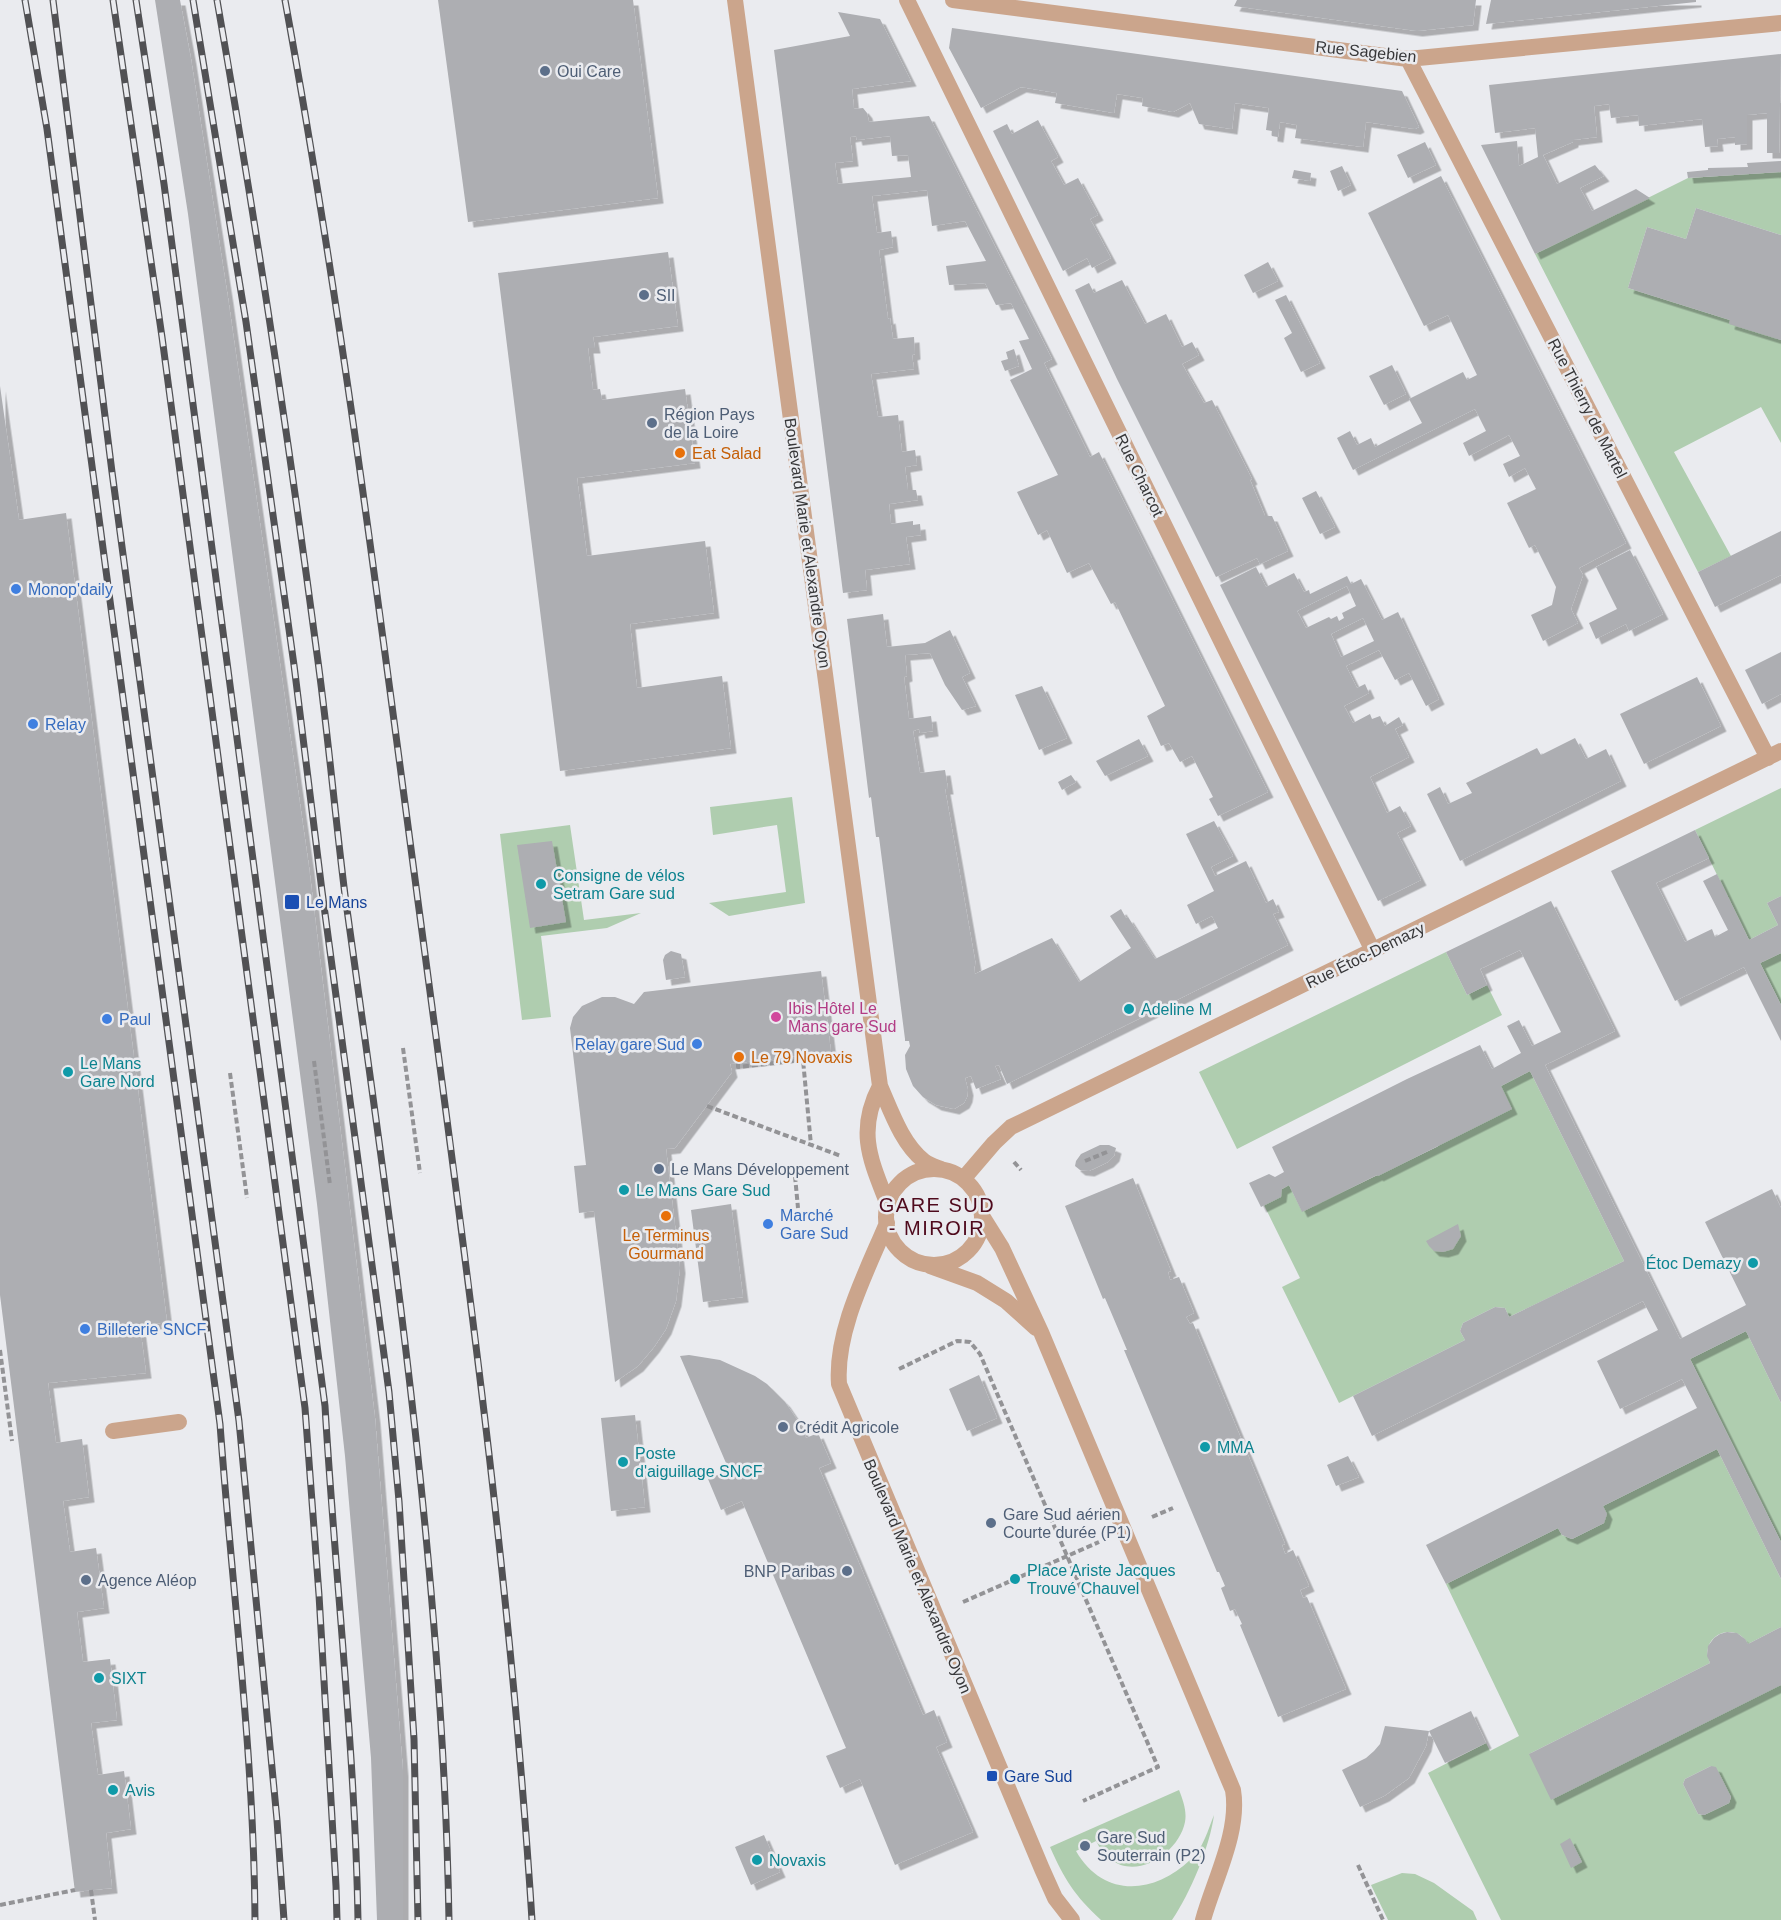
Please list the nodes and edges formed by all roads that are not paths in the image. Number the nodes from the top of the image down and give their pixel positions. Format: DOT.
graph roads {
  1 [pos="735,0"];
  2 [pos="907,0"];
  3 [pos="953,0"];
  4 [pos="1781,23"];
  5 [pos="1408,59"];
  6 [pos="1774,754"];
  7 [pos="1373,951"];
  8 [pos="880,1086"];
  9 [pos="941,1169"];
  10 [pos="964,1179"];
  11 [pos="888,1205"];
  12 [pos="982,1216"];
  13 [pos="887,1223"];
  14 [pos="926,1264"];
  15 [pos="1041,1332"];
  16 [pos="179,1422"];
  17 [pos="113,1431"];
  18 [pos="1072,1920"];
  19 [pos="1203,1920"];
  1 -- 8 [label="street, Boulevard Marie et Alexandre Oyon"];
  2 -- 7 [label="street, Rue Charcot"];
  3 -- 5 [label="street, Rue Sagebien"];
  4 -- 5 [label="street, Rue Sagebien"];
  5 -- 6 [label="street, Rue Thierry de Martel"];
  6 -- 7 [label="street, Rue Étoc-Demazy"];
  7 -- 10 [label="street, Rue Étoc-Demazy"];
  8 -- 9 [label="street, Boulevard Marie et Alexandre Oyon"];
  8 -- 11 [label="street, Boulevard Marie et Alexandre Oyon"];
  9 -- 10 [label="street"];
  9 -- 11 [label="street"];
  10 -- 12 [label="street"];
  11 -- 13 [label="street"];
  12 -- 14 [label="street"];
  12 -- 15 [label="street"];
  13 -- 14 [label="street"];
  13 -- 18 [label="street, Boulevard Marie et Alexandre Oyon"];
  14 -- 15 [label="street"];
  15 -- 19 [label="street"];
  16 -- 17 [label="street"];
}
